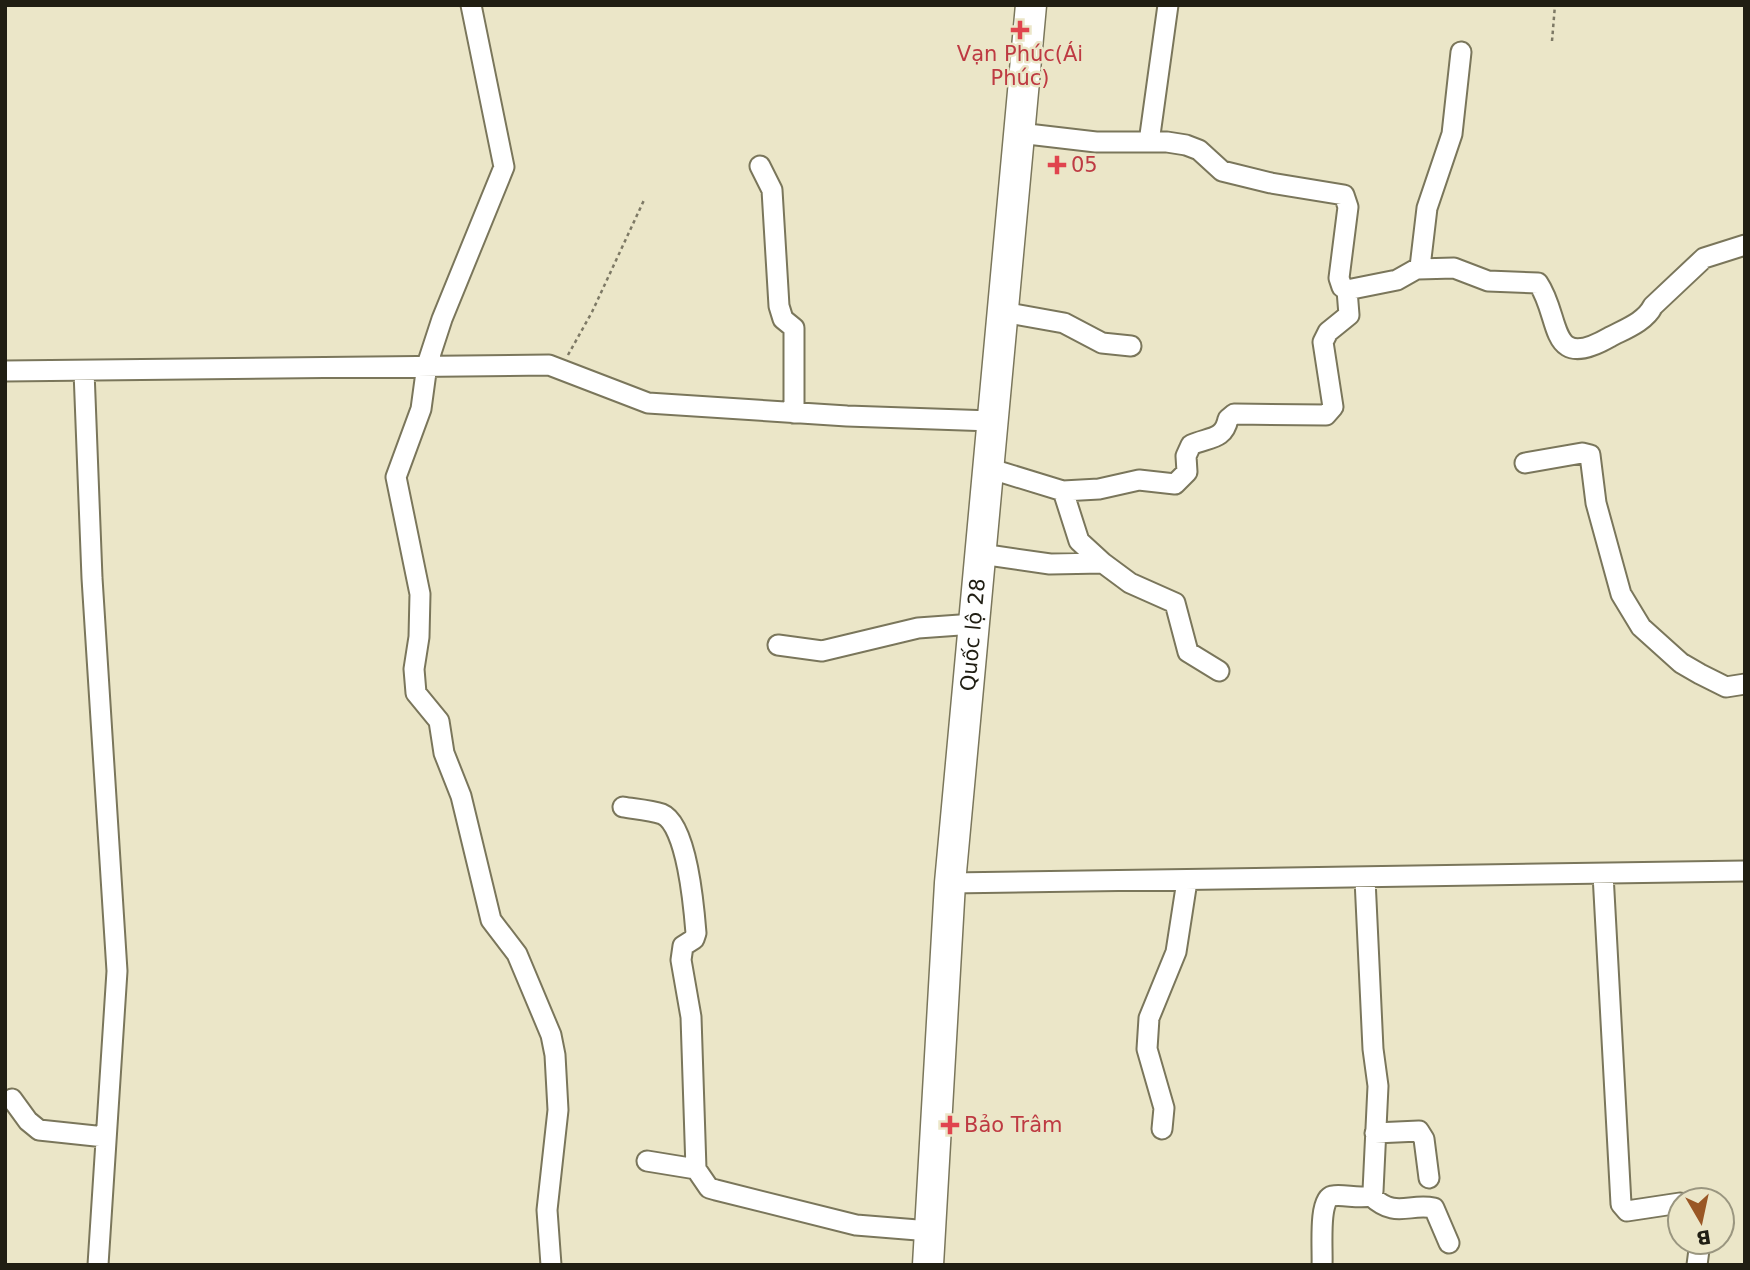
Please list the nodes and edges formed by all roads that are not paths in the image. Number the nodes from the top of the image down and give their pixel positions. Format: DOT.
graph roads {
  1 [pos="471,5"];
  2 [pos="1031,5"];
  3 [pos="1168,5"];
  4 [pos="1461,52"];
  5 [pos="1019,133"];
  6 [pos="1149,142"];
  7 [pos="760,166"];
  8 [pos="1745,245"];
  9 [pos="1418,269"];
  10 [pos="1348,290"];
  11 [pos="1003,312"];
  12 [pos="1131,346"];
  13 [pos="427,365"];
  14 [pos="5,371"];
  15 [pos="84,371"];
  16 [pos="794,413"];
  17 [pos="992,421"];
  18 [pos="1525,463"];
  19 [pos="988,468"];
  20 [pos="1063,491"];
  21 [pos="981,554"];
  22 [pos="1102,563"];
  23 [pos="974,624"];
  24 [pos="778,645"];
  25 [pos="1219,671"];
  26 [pos="1745,684"];
  27 [pos="623,807"];
  28 [pos="1745,871"];
  29 [pos="1603,874"];
  30 [pos="1364,879"];
  31 [pos="1187,881"];
  32 [pos="950,884"];
  33 [pos="12,1099"];
  34 [pos="1162,1129"];
  35 [pos="1374,1133"];
  36 [pos="105,1137"];
  37 [pos="647,1161"];
  38 [pos="696,1169"];
  39 [pos="1429,1178"];
  40 [pos="1371,1196"];
  41 [pos="1666,1205"];
  42 [pos="930,1231"];
  43 [pos="1449,1243"];
  44 [pos="98,1265"];
  45 [pos="551,1265"];
  46 [pos="929,1265"];
  47 [pos="1322,1265"];
  1 -- 13 [label="street"];
  2 -- 5 [label="highway, Quốc lộ 28"];
  3 -- 6 [label="street"];
  4 -- 9 [label="street"];
  5 -- 6 [label="street"];
  5 -- 11 [label="highway, Quốc lộ 28"];
  6 -- 10 [label="street"];
  7 -- 16 [label="street"];
  8 -- 9 [label="street"];
  9 -- 10 [label="street"];
  10 -- 20 [label="street"];
  11 -- 12 [label="street"];
  11 -- 17 [label="highway, Quốc lộ 28"];
  13 -- 15 [label="street"];
  13 -- 16 [label="street"];
  13 -- 45 [label="street"];
  14 -- 15 [label="street"];
  15 -- 36 [label="street"];
  16 -- 17 [label="street"];
  17 -- 19 [label="highway, Quốc lộ 28"];
  18 -- 26 [label="street"];
  19 -- 20 [label="street"];
  19 -- 21 [label="highway, Quốc lộ 28"];
  20 -- 22 [label="street"];
  21 -- 22 [label="street"];
  21 -- 23 [label="highway, Quốc lộ 28"];
  22 -- 25 [label="street"];
  23 -- 24 [label="street"];
  23 -- 32 [label="highway, Quốc lộ 28"];
  27 -- 38 [label="street"];
  28 -- 29 [label="street"];
  29 -- 30 [label="street"];
  29 -- 41 [label="street"];
  30 -- 31 [label="street"];
  30 -- 35 [label="street"];
  31 -- 32 [label="street"];
  31 -- 34 [label="street"];
  32 -- 42 [label="highway, Quốc lộ 28"];
  33 -- 36 [label="street"];
  35 -- 39 [label="street"];
  35 -- 40 [label="street"];
  36 -- 44 [label="street"];
  37 -- 38 [label="street"];
  38 -- 42 [label="street"];
  40 -- 43 [label="street"];
  40 -- 47 [label="street"];
  42 -- 46 [label="highway, Quốc lộ 28"];
}
